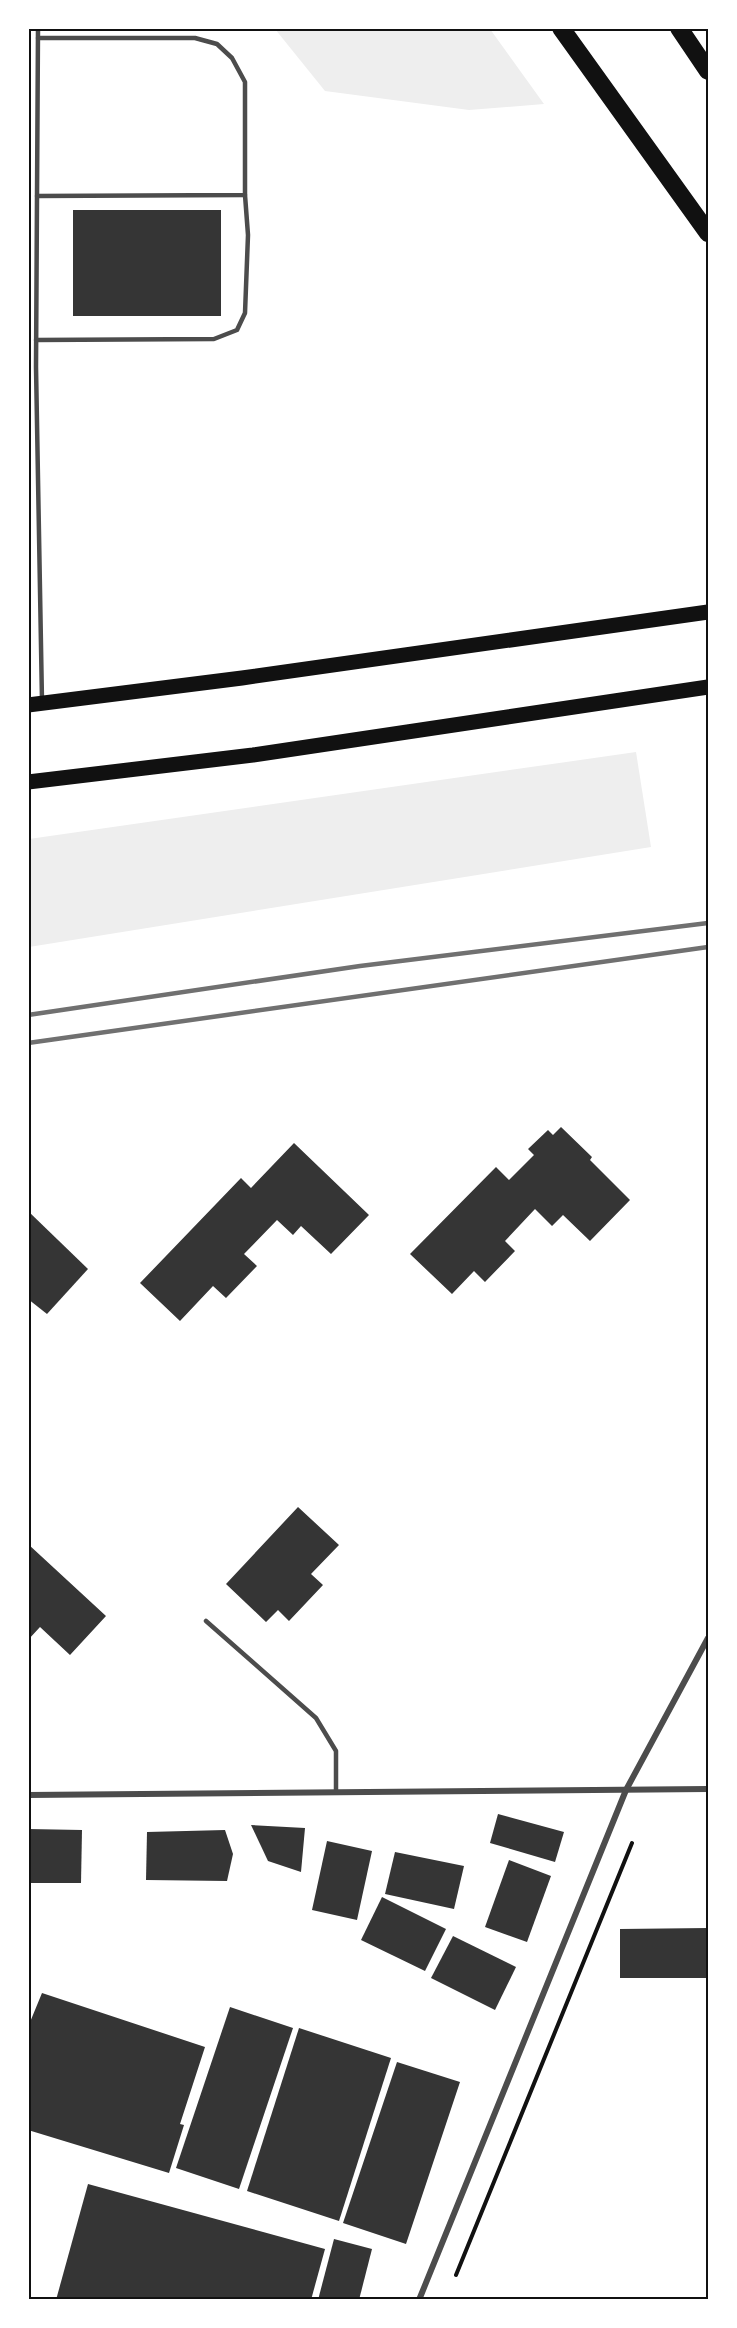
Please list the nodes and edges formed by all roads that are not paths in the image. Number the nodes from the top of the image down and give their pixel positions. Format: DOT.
graph roads {
  1 [pos="38,28"];
  2 [pos="680,28"];
  3 [pos="566,35"];
  4 [pos="38,38"];
  5 [pos="708,71"];
  6 [pos="245,195"];
  7 [pos="37,196"];
  8 [pos="708,233"];
  9 [pos="36,340"];
  10 [pos="28,367"];
  11 [pos="36,367"];
  12 [pos="708,612"];
  13 [pos="708,687"];
  14 [pos="35,704"];
  15 [pos="28,782"];
  16 [pos="206,1620"];
  17 [pos="708,1638"];
  18 [pos="708,1789"];
  19 [pos="626,1790"];
  20 [pos="336,1792"];
  21 [pos="28,1795"];
  22 [pos="419,2300"];
  1 -- 4 [label="lane"];
  2 -- 5 [label="highway"];
  3 -- 8 [label="highway"];
  4 -- 6 [label="lane"];
  4 -- 7 [label="lane"];
  6 -- 7 [label="lane"];
  6 -- 9 [label="lane"];
  7 -- 9 [label="lane"];
  9 -- 11 [label="lane"];
  10 -- 11 [label="lane"];
  11 -- 14 [label="lane"];
  12 -- 14 [label="main road"];
  13 -- 15 [label="main road"];
  16 -- 20 [label="lane"];
  17 -- 19 [label="street"];
  18 -- 19 [label="street"];
  19 -- 20 [label="street"];
  19 -- 22 [label="street"];
  20 -- 21 [label="street"];
}
